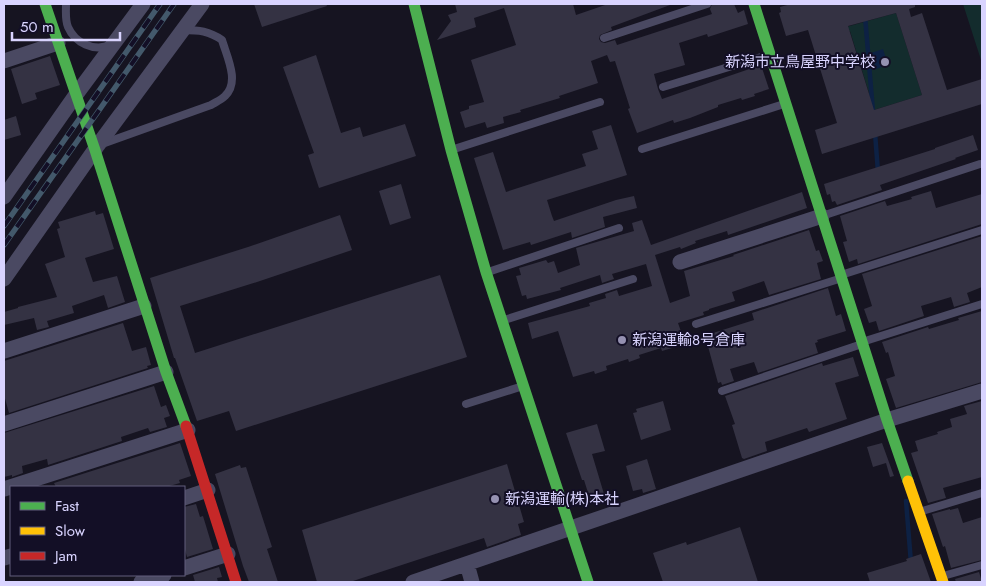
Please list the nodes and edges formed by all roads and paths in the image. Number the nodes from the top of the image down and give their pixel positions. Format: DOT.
graph roads {
  1 [pos="45,4"];
  2 [pos="66,4"];
  3 [pos="143,4"];
  4 [pos="202,4"];
  5 [pos="414,4"];
  6 [pos="707,4"];
  7 [pos="754,4"];
  8 [pos="137,21"];
  9 [pos="604,38"];
  10 [pos="58,43"];
  11 [pos="770,54"];
  12 [pos="4,61"];
  13 [pos="154,62"];
  14 [pos="664,87"];
  15 [pos="75,96"];
  16 [pos="600,102"];
  17 [pos="786,103"];
  18 [pos="96,148"];
  19 [pos="642,149"];
  20 [pos="451,150"];
  21 [pos="980,164"];
  22 [pos="4,197"];
  23 [pos="822,216"];
  24 [pos="619,228"];
  25 [pos="982,230"];
  26 [pos="680,262"];
  27 [pos="486,272"];
  28 [pos="841,276"];
  29 [pos="4,279"];
  30 [pos="633,279"];
  31 [pos="982,304"];
  32 [pos="144,306"];
  33 [pos="502,320"];
  34 [pos="696,324"];
  35 [pos="863,343"];
  36 [pos="4,351"];
  37 [pos="166,372"];
  38 [pos="523,386"];
  39 [pos="722,390"];
  40 [pos="982,391"];
  41 [pos="466,404"];
  42 [pos="887,420"];
  43 [pos="4,424"];
  44 [pos="188,430"];
  45 [pos="13,486"];
  46 [pos="208,490"];
  47 [pos="982,493"];
  48 [pos="185,498"];
  49 [pos="919,512"];
  50 [pos="570,529"];
  51 [pos="228,554"];
  52 [pos="466,564"];
  53 [pos="982,565"];
  54 [pos="185,568"];
  55 [pos="161,576"];
  56 [pos="938,581"];
  57 [pos="141,582"];
  58 [pos="236,582"];
  59 [pos="412,582"];
  60 [pos="472,582"];
  61 [pos="588,582"];
  1 -- 10 [label="street"];
  2 -- 8 [label="lane"];
  3 -- 15 [label="street"];
  4 -- 18 [label="street"];
  5 -- 20 [label="street"];
  6 -- 9 [label="lane"];
  7 -- 11 [label="street"];
  10 -- 12 [label="street"];
  10 -- 15 [label="street"];
  11 -- 14 [label="lane"];
  11 -- 17 [label="street"];
  13 -- 18 [label="lane"];
  15 -- 18 [label="street"];
  15 -- 22 [label="street"];
  16 -- 20 [label="lane"];
  17 -- 19 [label="lane"];
  17 -- 23 [label="street"];
  18 -- 29 [label="street"];
  18 -- 32 [label="street"];
  20 -- 27 [label="street"];
  21 -- 23 [label="lane"];
  23 -- 26 [label="street"];
  23 -- 28 [label="street"];
  24 -- 27 [label="lane"];
  25 -- 28 [label="lane"];
  27 -- 33 [label="street"];
  28 -- 34 [label="lane"];
  28 -- 35 [label="street"];
  30 -- 33 [label="lane"];
  31 -- 35 [label="lane"];
  32 -- 36 [label="street"];
  32 -- 37 [label="street"];
  33 -- 38 [label="street"];
  35 -- 39 [label="lane"];
  35 -- 42 [label="street"];
  37 -- 43 [label="street"];
  37 -- 44 [label="street"];
  38 -- 41 [label="lane"];
  38 -- 50 [label="street"];
  40 -- 42 [label="street"];
  42 -- 49 [label="street"];
  42 -- 50 [label="street"];
  44 -- 45 [label="street"];
  44 -- 46 [label="street"];
  46 -- 48 [label="street"];
  46 -- 51 [label="street"];
  47 -- 49 [label="lane"];
  49 -- 56 [label="street"];
  50 -- 52 [label="street"];
  50 -- 61 [label="street"];
  51 -- 54 [label="street"];
  51 -- 58 [label="street"];
  52 -- 59 [label="street"];
  52 -- 60 [label="street"];
  53 -- 56 [label="lane"];
  55 -- 57 [label="street"];
}
